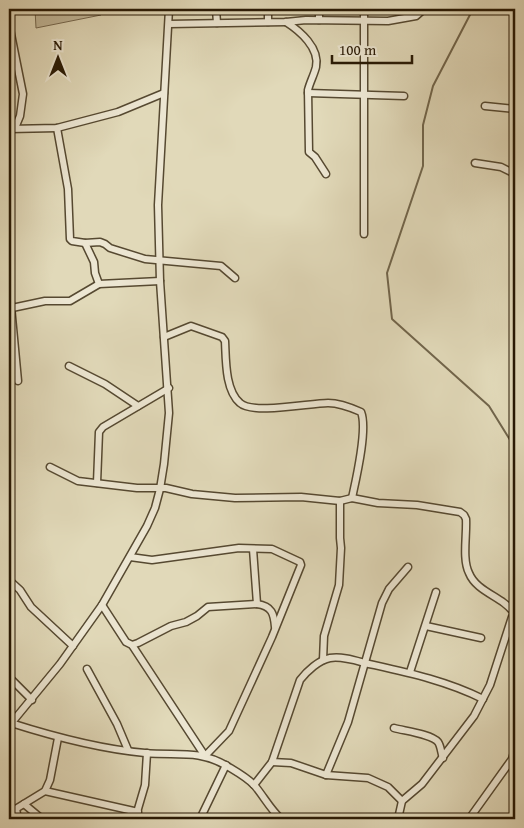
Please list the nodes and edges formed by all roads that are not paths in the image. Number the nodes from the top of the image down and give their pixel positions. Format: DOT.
graph roads {
  1 [pos="169,9"];
  2 [pos="216,9"];
  3 [pos="268,9"];
  4 [pos="319,9"];
  5 [pos="364,9"];
  6 [pos="424,9"];
  7 [pos="319,20"];
  8 [pos="364,21"];
  9 [pos="268,22"];
  10 [pos="286,22"];
  11 [pos="217,23"];
  12 [pos="9,24"];
  13 [pos="169,24"];
  14 [pos="164,93"];
  15 [pos="308,93"];
  16 [pos="365,94"];
  17 [pos="404,96"];
  18 [pos="485,106"];
  19 [pos="515,109"];
  20 [pos="58,128"];
  21 [pos="12,129"];
  22 [pos="475,163"];
  23 [pos="326,174"];
  24 [pos="515,174"];
  25 [pos="364,234"];
  26 [pos="85,243"];
  27 [pos="159,261"];
  28 [pos="235,278"];
  29 [pos="160,281"];
  30 [pos="99,284"];
  31 [pos="9,285"];
  32 [pos="12,308"];
  33 [pos="164,338"];
  34 [pos="69,366"];
  35 [pos="18,381"];
  36 [pos="169,388"];
  37 [pos="138,406"];
  38 [pos="50,467"];
  39 [pos="97,483"];
  40 [pos="160,489"];
  41 [pos="352,498"];
  42 [pos="340,501"];
  43 [pos="253,550"];
  44 [pos="130,557"];
  45 [pos="408,567"];
  46 [pos="9,580"];
  47 [pos="436,592"];
  48 [pos="257,604"];
  49 [pos="102,605"];
  50 [pos="515,615"];
  51 [pos="426,626"];
  52 [pos="275,628"];
  53 [pos="481,638"];
  54 [pos="132,645"];
  55 [pos="73,646"];
  56 [pos="323,660"];
  57 [pos="364,662"];
  58 [pos="87,669"];
  59 [pos="410,672"];
  60 [pos="9,677"];
  61 [pos="483,699"];
  62 [pos="32,700"];
  63 [pos="10,725"];
  64 [pos="394,728"];
  65 [pos="58,738"];
  66 [pos="515,749"];
  67 [pos="128,750"];
  68 [pos="146,753"];
  69 [pos="205,756"];
  70 [pos="442,758"];
  71 [pos="272,762"];
  72 [pos="226,765"];
  73 [pos="326,775"];
  74 [pos="254,785"];
  75 [pos="45,791"];
  76 [pos="402,801"];
  77 [pos="24,804"];
  78 [pos="16,810"];
  79 [pos="9,813"];
  80 [pos="136,816"];
  81 [pos="18,819"];
  82 [pos="42,819"];
  83 [pos="200,819"];
  84 [pos="282,819"];
  85 [pos="398,819"];
  86 [pos="469,819"];
  1 -- 13 [label="street"];
  2 -- 11 [label="street"];
  3 -- 9 [label="street"];
  4 -- 7 [label="street"];
  5 -- 8 [label="street"];
  6 -- 8 [label="street"];
  7 -- 8 [label="street"];
  7 -- 10 [label="street"];
  8 -- 16 [label="street"];
  9 -- 10 [label="street"];
  9 -- 11 [label="street"];
  10 -- 15 [label="street"];
  11 -- 13 [label="street"];
  12 -- 21 [label="street"];
  13 -- 14 [label="street"];
  14 -- 20 [label="street"];
  14 -- 27 [label="street"];
  15 -- 16 [label="street"];
  15 -- 23 [label="street"];
  16 -- 17 [label="street"];
  16 -- 25 [label="street"];
  18 -- 19 [label="street"];
  20 -- 21 [label="street"];
  20 -- 26 [label="street"];
  22 -- 24 [label="street"];
  26 -- 27 [label="street"];
  26 -- 30 [label="street"];
  27 -- 28 [label="street"];
  27 -- 29 [label="street"];
  29 -- 30 [label="street"];
  29 -- 33 [label="street"];
  30 -- 32 [label="street"];
  31 -- 32 [label="street"];
  32 -- 35 [label="street"];
  33 -- 36 [label="street"];
  33 -- 41 [label="street"];
  34 -- 37 [label="street"];
  36 -- 37 [label="street"];
  36 -- 40 [label="street"];
  37 -- 39 [label="street"];
  38 -- 39 [label="street"];
  39 -- 40 [label="street"];
  40 -- 42 [label="street"];
  40 -- 44 [label="street"];
  41 -- 42 [label="street"];
  41 -- 50 [label="street"];
  42 -- 56 [label="street"];
  43 -- 44 [label="street"];
  43 -- 48 [label="street"];
  43 -- 52 [label="street"];
  44 -- 49 [label="street"];
  45 -- 57 [label="street"];
  46 -- 55 [label="street"];
  47 -- 51 [label="street"];
  48 -- 52 [label="street"];
  48 -- 54 [label="street"];
  49 -- 54 [label="street"];
  49 -- 55 [label="street"];
  50 -- 61 [label="street"];
  51 -- 53 [label="street"];
  51 -- 59 [label="street"];
  52 -- 69 [label="street"];
  54 -- 69 [label="street"];
  55 -- 62 [label="street"];
  56 -- 57 [label="street"];
  56 -- 71 [label="street"];
  57 -- 59 [label="street"];
  57 -- 73 [label="street"];
  58 -- 67 [label="street"];
  59 -- 61 [label="street"];
  60 -- 62 [label="street"];
  61 -- 70 [label="street"];
  62 -- 63 [label="street"];
  63 -- 65 [label="street"];
  64 -- 70 [label="street"];
  65 -- 67 [label="street"];
  65 -- 75 [label="street"];
  66 -- 86 [label="street"];
  67 -- 68 [label="street"];
  68 -- 69 [label="street"];
  68 -- 80 [label="street"];
  69 -- 72 [label="street"];
  70 -- 76 [label="street"];
  71 -- 73 [label="street"];
  71 -- 74 [label="street"];
  72 -- 74 [label="street"];
  72 -- 83 [label="street"];
  73 -- 76 [label="street"];
  74 -- 84 [label="street"];
  75 -- 77 [label="street"];
  75 -- 80 [label="street"];
  76 -- 85 [label="street"];
  77 -- 78 [label="street"];
  77 -- 82 [label="street"];
  78 -- 79 [label="street"];
  78 -- 81 [label="street"];
}
